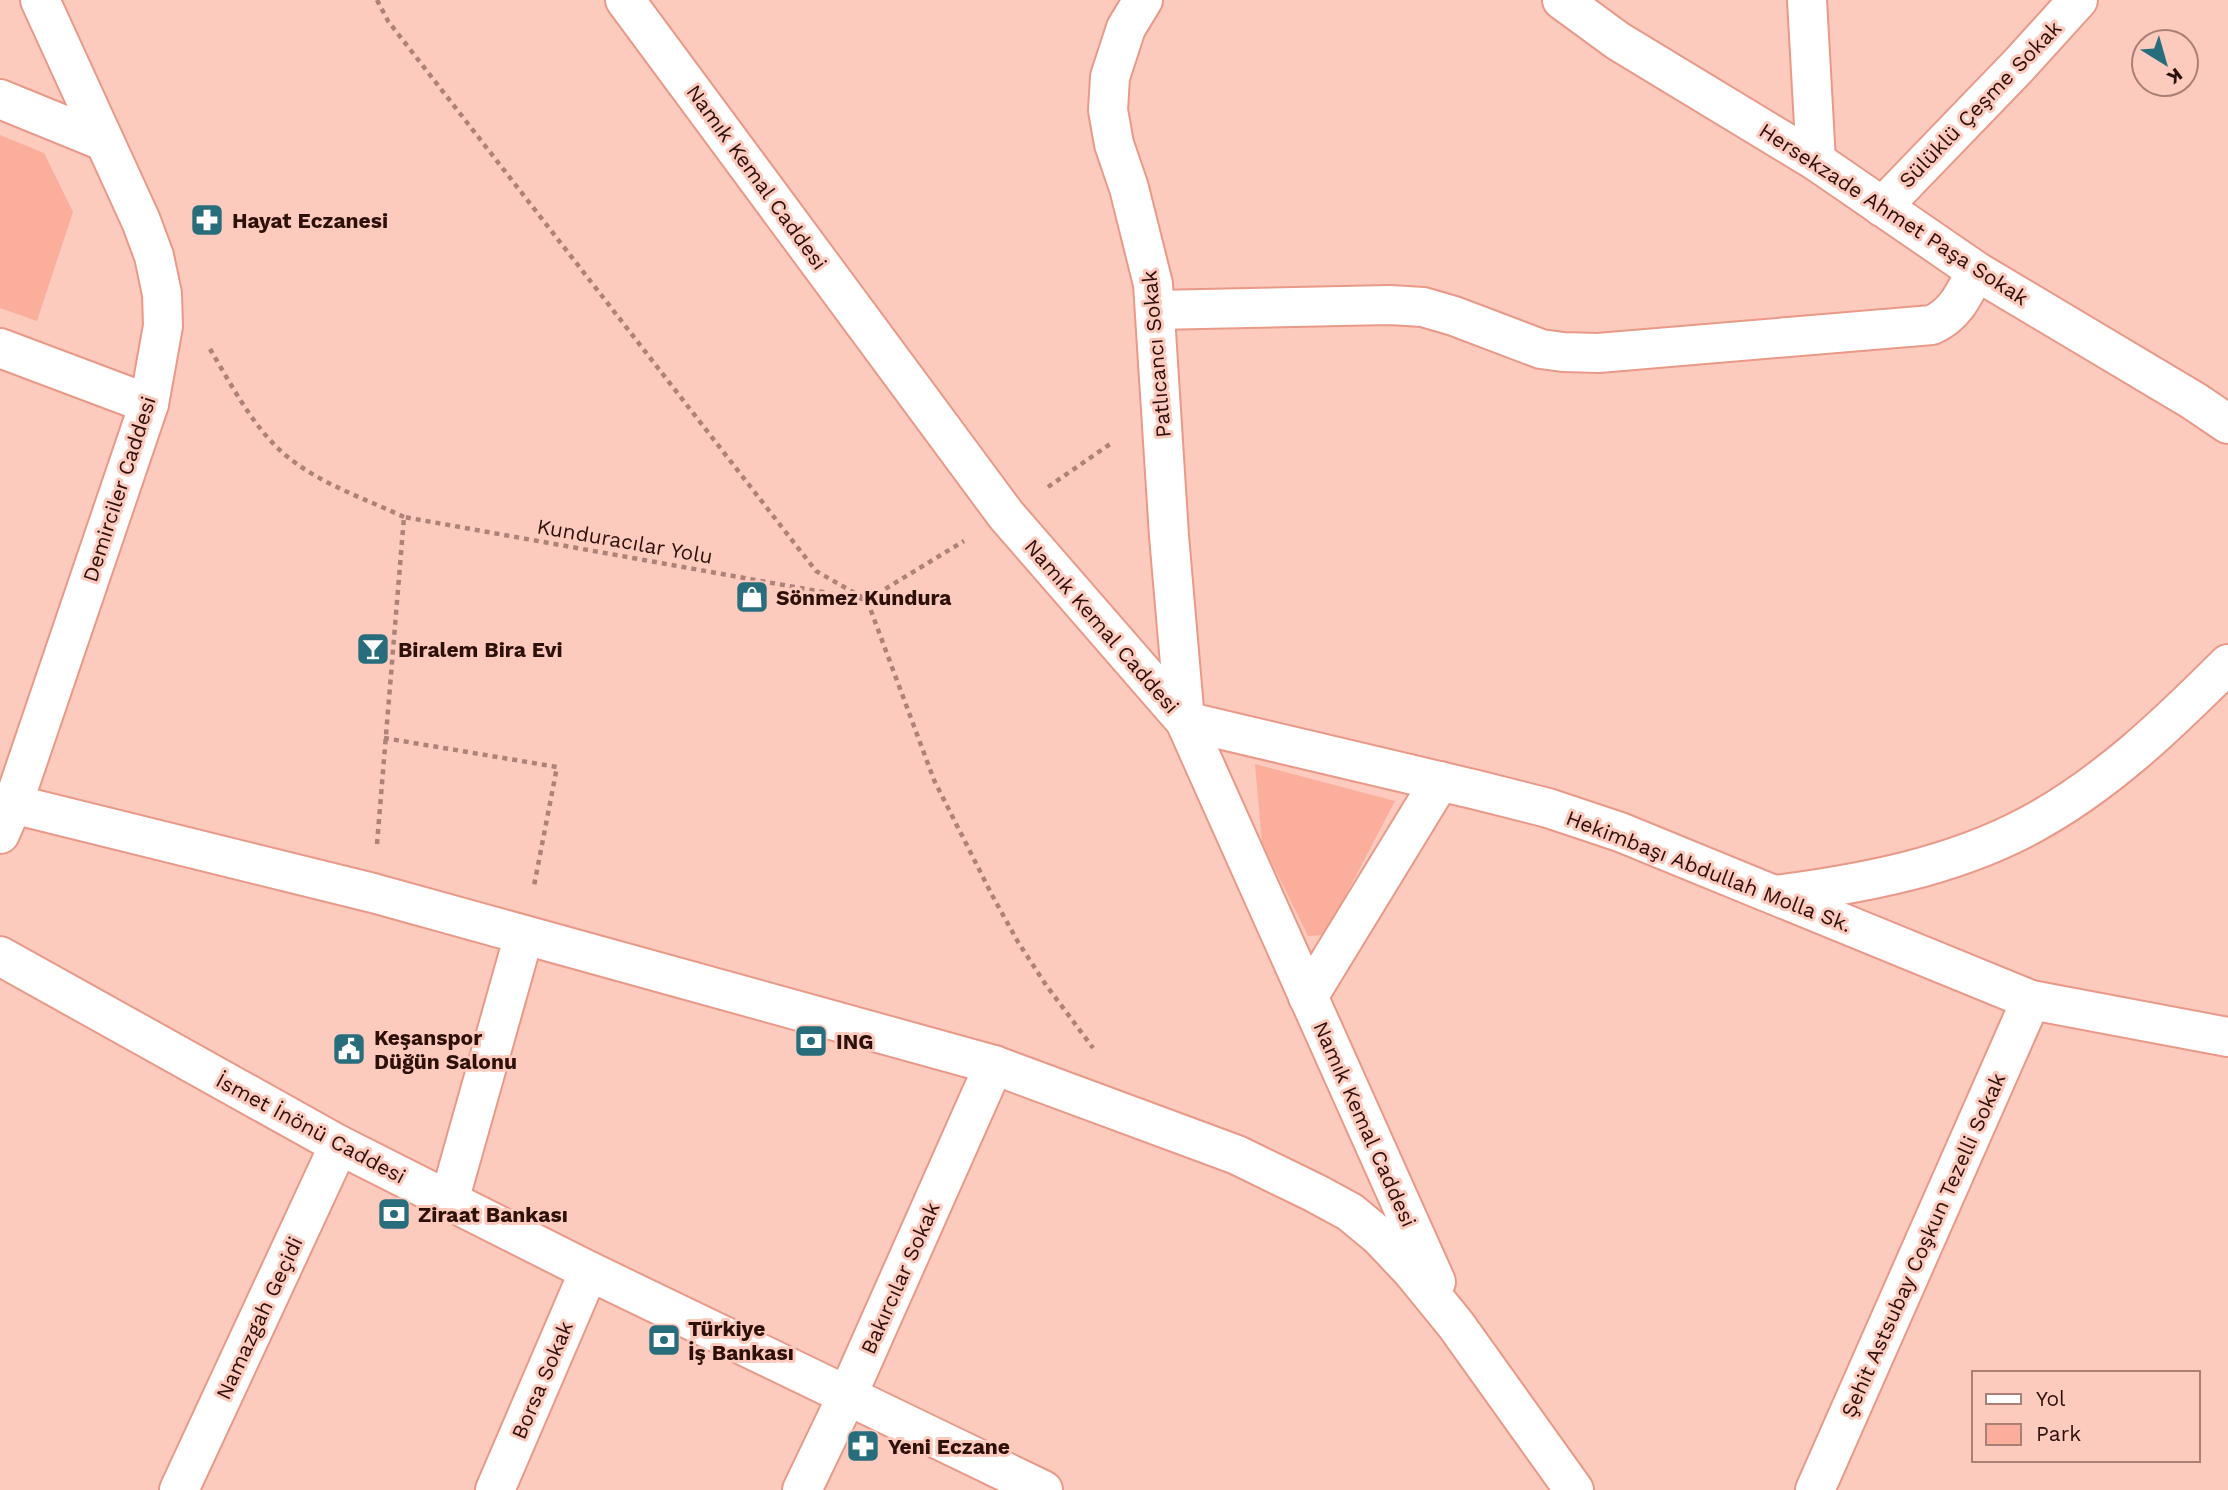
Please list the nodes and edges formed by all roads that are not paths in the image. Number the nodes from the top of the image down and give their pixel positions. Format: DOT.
graph roads {
  1 [pos="40,0"];
  2 [pos="625,0"];
  3 [pos="1143,0"];
  4 [pos="1562,0"];
  5 [pos="1807,0"];
  6 [pos="2078,0"];
  7 [pos="2105,0"];
  8 [pos="2019,65"];
  9 [pos="0,99"];
  10 [pos="103,141"];
  11 [pos="1816,161"];
  12 [pos="1882,207"];
  13 [pos="1976,271"];
  14 [pos="1156,310"];
  15 [pos="0,348"];
  16 [pos="149,404"];
  17 [pos="2228,424"];
  18 [pos="2228,664"];
  19 [pos="1185,721"];
  20 [pos="1440,781"];
  21 [pos="4,816"];
  22 [pos="1774,895"];
  23 [pos="524,935"];
  24 [pos="0,956"];
  25 [pos="1308,997"];
  26 [pos="2031,1000"];
  27 [pos="2228,1037"];
  28 [pos="994,1065"];
  29 [pos="339,1145"];
  30 [pos="449,1200"];
  31 [pos="589,1271"];
  32 [pos="1456,1325"];
  33 [pos="848,1394"];
  34 [pos="179,1490"];
  35 [pos="495,1490"];
  36 [pos="802,1490"];
  37 [pos="1043,1490"];
  38 [pos="1574,1490"];
  39 [pos="1815,1490"];
  1 -- 10 [label="street, Demirciler Caddesi"];
  2 -- 19 [label="street, Namık Kemal Caddesi"];
  3 -- 14 [label="street, Patlıcancı Sokak"];
  4 -- 11 [label="street, Hersekzade Ahmet Paşa Sokak"];
  5 -- 11 [label="street"];
  6 -- 8 [label="street, Sülüklü Çeşme Sokak"];
  7 -- 8 [label="street"];
  8 -- 12 [label="street, Sülüklü Çeşme Sokak"];
  9 -- 10 [label="street"];
  10 -- 16 [label="street, Demirciler Caddesi"];
  11 -- 12 [label="street, Hersekzade Ahmet Paşa Sokak"];
  12 -- 13 [label="street, Hersekzade Ahmet Paşa Sokak"];
  13 -- 14 [label="street"];
  13 -- 17 [label="street, Hersekzade Ahmet Paşa Sokak"];
  14 -- 19 [label="street, Patlıcancı Sokak"];
  15 -- 16 [label="street"];
  16 -- 21 [label="street, Demirciler Caddesi"];
  18 -- 22 [label="street"];
  19 -- 20 [label="street, Hekimbaşı Abdullah Molla Sk."];
  19 -- 25 [label="street, Namık Kemal Caddesi"];
  20 -- 22 [label="street, Hekimbaşı Abdullah Molla Sk."];
  20 -- 25 [label="street"];
  21 -- 23 [label="street"];
  22 -- 26 [label="street, Hekimbaşı Abdullah Molla Sk."];
  23 -- 28 [label="street"];
  23 -- 30 [label="street"];
  24 -- 29 [label="street, İsmet İnönü Caddesi"];
  25 -- 32 [label="street, Namık Kemal Caddesi"];
  26 -- 27 [label="street, Hekimbaşı Abdullah Molla Sk."];
  26 -- 39 [label="street, Şehit Astsubay Coşkun Tezelli Sokak"];
  28 -- 32 [label="street"];
  28 -- 33 [label="street, Bakırcılar Sokak"];
  29 -- 30 [label="street, İsmet İnönü Caddesi"];
  29 -- 34 [label="street, Namazgah Geçidi"];
  30 -- 31 [label="street, İsmet İnönü Caddesi"];
  31 -- 33 [label="street, İsmet İnönü Caddesi"];
  31 -- 35 [label="street, Borsa Sokak"];
  32 -- 38 [label="street"];
  33 -- 36 [label="street, Bakırcılar Sokak"];
  33 -- 37 [label="street, İsmet İnönü Caddesi"];
}
